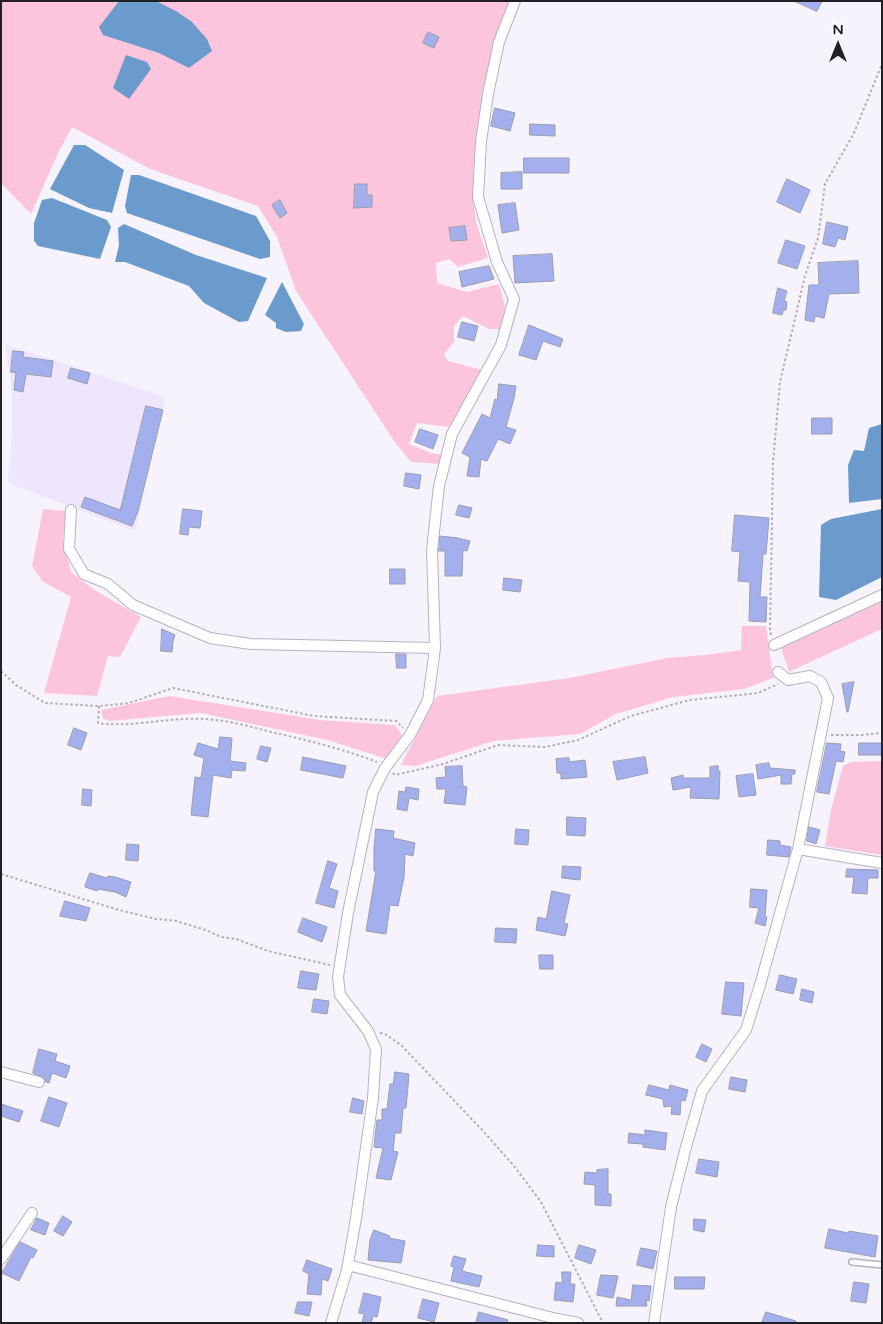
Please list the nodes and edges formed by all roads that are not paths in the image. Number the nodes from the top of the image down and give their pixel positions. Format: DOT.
graph roads {
  1 [pos="515,1"];
  2 [pos="71,510"];
  3 [pos="882,596"];
  4 [pos="774,646"];
  5 [pos="435,648"];
  6 [pos="778,672"];
  7 [pos="798,849"];
  8 [pos="882,863"];
  9 [pos="1,1072"];
  10 [pos="39,1082"];
  11 [pos="32,1212"];
  12 [pos="1,1259"];
  13 [pos="852,1262"];
  14 [pos="348,1265"];
  15 [pos="882,1266"];
  16 [pos="331,1323"];
  17 [pos="578,1323"];
  18 [pos="654,1323"];
  1 -- 5 [label="street"];
  2 -- 5 [label="street"];
  3 -- 4 [label="street"];
  5 -- 14 [label="street"];
  6 -- 7 [label="street"];
  7 -- 8 [label="street"];
  7 -- 18 [label="street"];
  9 -- 10 [label="street"];
  11 -- 12 [label="street"];
  13 -- 15 [label="lane"];
  14 -- 16 [label="street"];
  14 -- 17 [label="street"];
}
